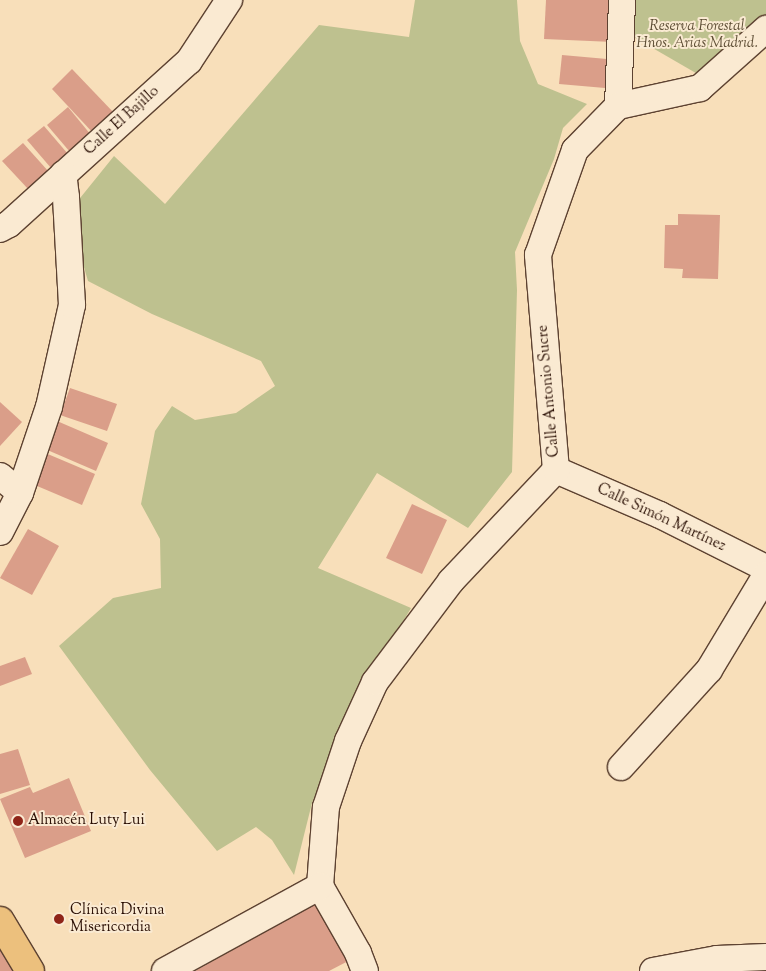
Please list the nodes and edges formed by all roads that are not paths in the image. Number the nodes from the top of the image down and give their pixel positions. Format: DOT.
graph roads {
  1 [pos="229,0"];
  2 [pos="622,0"];
  3 [pos="766,29"];
  4 [pos="618,106"];
  5 [pos="63,174"];
  6 [pos="0,229"];
  7 [pos="556,470"];
  8 [pos="0,476"];
  9 [pos="20,493"];
  10 [pos="0,532"];
  11 [pos="766,568"];
  12 [pos="766,576"];
  13 [pos="621,767"];
  14 [pos="320,886"];
  15 [pos="0,921"];
  16 [pos="766,957"];
  17 [pos="30,971"];
  18 [pos="165,971"];
  19 [pos="365,971"];
  20 [pos="652,971"];
  1 -- 5 [label="street, Calle El Bajillo"];
  2 -- 4 [label="street"];
  3 -- 4 [label="street"];
  4 -- 7 [label="street, Calle Antonio Sucre"];
  5 -- 6 [label="street, Calle El Bajillo"];
  5 -- 9 [label="street"];
  7 -- 11 [label="street, Calle Simón Martínez"];
  7 -- 14 [label="street, Calle Antonio Sucre"];
  8 -- 9 [label="street"];
  9 -- 10 [label="street"];
  12 -- 13 [label="street"];
  14 -- 18 [label="street"];
  14 -- 19 [label="street"];
  15 -- 17 [label="main road"];
  16 -- 20 [label="street"];
}
